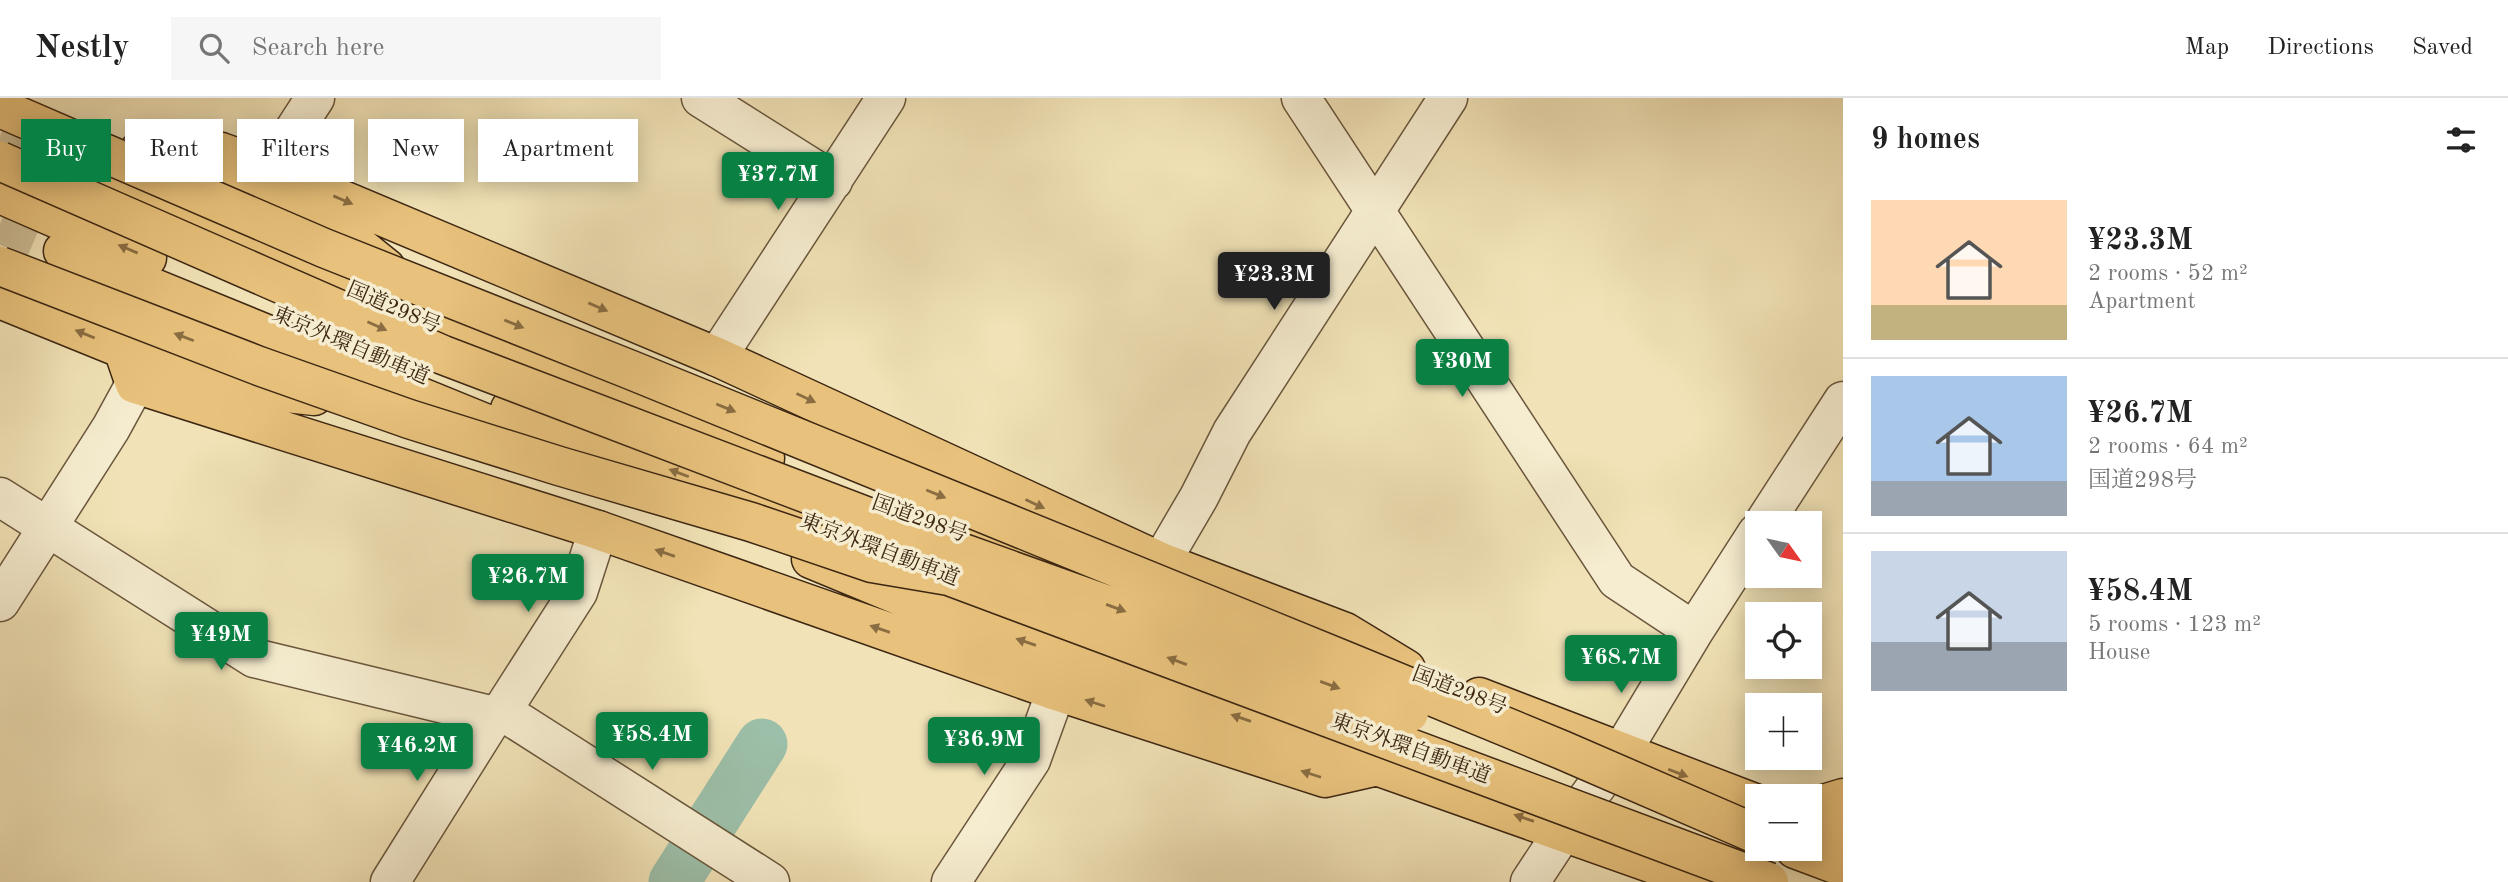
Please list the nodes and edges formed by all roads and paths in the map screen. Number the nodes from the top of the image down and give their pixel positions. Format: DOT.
graph roads {
  1 [pos="23,98"];
  2 [pos="315,98"];
  3 [pos="701,98"];
  4 [pos="886,98"];
  5 [pos="1301,98"];
  6 [pos="1448,98"];
  7 [pos="0,108"];
  8 [pos="301,119"];
  9 [pos="125,144"];
  10 [pos="0,161"];
  11 [pos="833,181"];
  12 [pos="104,182"];
  13 [pos="221,182"];
  14 [pos="300,182"];
  15 [pos="0,194"];
  16 [pos="1375,212"];
  17 [pos="63,251"];
  18 [pos="0,265"];
  19 [pos="0,299"];
  20 [pos="485,346"];
  21 [pos="717,356"];
  22 [pos="129,367"];
  23 [pos="1843,401"];
  24 [pos="462,412"];
  25 [pos="0,497"];
  26 [pos="1772,511"];
  27 [pos="47,527"];
  28 [pos="598,530"];
  29 [pos="1745,552"];
  30 [pos="1161,562"];
  31 [pos="949,576"];
  32 [pos="0,602"];
  33 [pos="1694,631"];
  34 [pos="1406,669"];
  35 [pos="1056,691"];
  36 [pos="498,714"];
  37 [pos="1622,751"];
  38 [pos="1378,766"];
  39 [pos="1843,798"];
  40 [pos="1745,799"];
  41 [pos="1822,804"];
  42 [pos="1822,827"];
  43 [pos="1745,829"];
  44 [pos="1745,830"];
  45 [pos="1563,832"];
  46 [pos="1843,834"];
  47 [pos="1822,859"];
  48 [pos="1843,867"];
  49 [pos="390,882"];
  50 [pos="770,882"];
  51 [pos="951,882"];
  52 [pos="1530,882"];
  53 [pos="1704,882"];
  54 [pos="1769,882"];
  1 -- 9 [label="highway"];
  2 -- 8 [label="street"];
  3 -- 11 [label="street"];
  4 -- 11 [label="street"];
  5 -- 16 [label="street"];
  6 -- 16 [label="street"];
  7 -- 43 [label="highway, one-way, bridge"];
  10 -- 44 [label="highway, 東京外環自動車道, one-way, bridge"];
  11 -- 21 [label="street"];
  12 -- 20 [label="highway, 国道298号"];
  13 -- 20 [label="highway"];
  14 -- 21 [label="highway, one-way"];
  31 -- 15 [label="highway, 東京外環自動車道, one-way, bridge"];
  16 -- 30 [label="street"];
  16 -- 33 [label="street"];
  17 -- 24 [label="highway"];
  31 -- 18 [label="highway, one-way, bridge"];
  22 -- 19 [label="highway, one-way"];
  20 -- 34 [label="highway, 国道298号"];
  21 -- 30 [label="highway, one-way"];
  22 -- 24 [label="highway"];
  22 -- 27 [label="street"];
  22 -- 28 [label="highway"];
  23 -- 26 [label="street"];
  38 -- 24 [label="highway, one-way"];
  25 -- 27 [label="street"];
  27 -- 32 [label="street"];
  27 -- 36 [label="street"];
  35 -- 28 [label="highway, one-way"];
  28 -- 36 [label="street"];
  29 -- 33 [label="street"];
  30 -- 34 [label="highway"];
  54 -- 31 [label="highway, 東京外環自動車道, one-way, bridge"];
  33 -- 37 [label="street"];
  34 -- 37 [label="highway, 国道298号"];
  38 -- 35 [label="highway, one-way"];
  35 -- 51 [label="street"];
  36 -- 49 [label="street"];
  36 -- 50 [label="street"];
  37 -- 40 [label="highway, 国道298号, one-way"];
  37 -- 45 [label="street"];
  45 -- 38 [label="highway, one-way"];
  39 -- 41 [label="highway"];
  42 -- 46 [label="highway"];
  45 -- 52 [label="street"];
  45 -- 53 [label="highway"];
  47 -- 48 [label="highway"];
}
